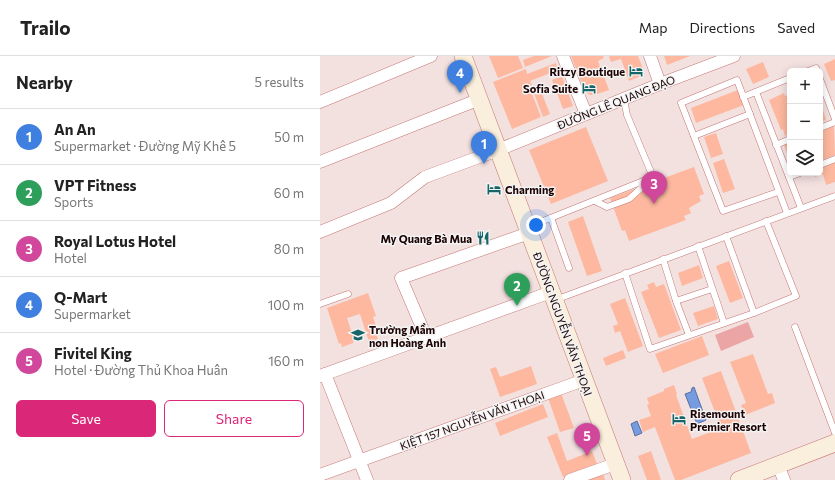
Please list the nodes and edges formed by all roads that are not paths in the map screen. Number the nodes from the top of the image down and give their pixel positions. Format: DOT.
graph roads {
  1 [pos="431,56"];
  2 [pos="463,56"];
  3 [pos="563,56"];
  4 [pos="650,56"];
  5 [pos="734,56"];
  6 [pos="787,79"];
  7 [pos="660,84"];
  8 [pos="823,87"];
  9 [pos="756,92"];
  10 [pos="744,97"];
  11 [pos="480,99"];
  12 [pos="624,99"];
  13 [pos="320,102"];
  14 [pos="586,114"];
  15 [pos="750,114"];
  16 [pos="835,120"];
  17 [pos="823,126"];
  18 [pos="694,136"];
  19 [pos="787,140"];
  20 [pos="776,144"];
  21 [pos="498,150"];
  22 [pos="835,159"];
  23 [pos="320,162"];
  24 [pos="823,164"];
  25 [pos="793,176"];
  26 [pos="653,177"];
  27 [pos="789,178"];
  28 [pos="778,192"];
  29 [pos="835,196"];
  30 [pos="595,201"];
  31 [pos="801,208"];
  32 [pos="787,214"];
  33 [pos="551,218"];
  34 [pos="766,221"];
  35 [pos="528,230"];
  36 [pos="320,232"];
  37 [pos="726,236"];
  38 [pos="698,246"];
  39 [pos="663,259"];
  40 [pos="569,268"];
  41 [pos="625,273"];
  42 [pos="712,289"];
  43 [pos="348,294"];
  44 [pos="552,296"];
  45 [pos="676,301"];
  46 [pos="320,304"];
  47 [pos="754,313"];
  48 [pos="724,323"];
  49 [pos="795,327"];
  50 [pos="689,335"];
  51 [pos="426,337"];
  52 [pos="323,375"];
  53 [pos="584,380"];
  54 [pos="835,433"];
  55 [pos="835,443"];
  56 [pos="360,461"];
  57 [pos="615,464"];
  58 [pos="781,472"];
  59 [pos="320,475"];
  60 [pos="367,480"];
  61 [pos="570,480"];
  62 [pos="622,480"];
  63 [pos="740,480"];
  1 -- 13 [label="street"];
  2 -- 11 [label="main road, ĐƯỜNG NGUYỄN VĂN THOẠI"];
  3 -- 14 [label="street"];
  4 -- 7 [label="street"];
  5 -- 7 [label="street, ĐƯỜNG LÊ QUANG ĐẠO"];
  6 -- 9 [label="lane"];
  7 -- 12 [label="street, ĐƯỜNG LÊ QUANG ĐẠO"];
  8 -- 16 [label="lane"];
  9 -- 10 [label="lane"];
  9 -- 20 [label="lane"];
  10 -- 15 [label="lane"];
  10 -- 18 [label="lane"];
  11 -- 21 [label="main road, ĐƯỜNG NGUYỄN VĂN THOẠI"];
  11 -- 23 [label="street"];
  12 -- 14 [label="street, ĐƯỜNG LÊ QUANG ĐẠO"];
  12 -- 26 [label="lane"];
  14 -- 21 [label="street, ĐƯỜNG LÊ QUANG ĐẠO"];
  15 -- 18 [label="lane"];
  15 -- 28 [label="lane"];
  16 -- 17 [label="lane"];
  18 -- 28 [label="lane"];
  19 -- 20 [label="lane"];
  20 -- 27 [label="lane"];
  21 -- 35 [label="main road, ĐƯỜNG NGUYỄN VĂN THOẠI"];
  21 -- 36 [label="street, ĐƯỜNG LÊ QUANG ĐẠO"];
  22 -- 24 [label="lane"];
  25 -- 27 [label="lane"];
  26 -- 30 [label="lane"];
  26 -- 30 [label="lane"];
  27 -- 31 [label="lane"];
  28 -- 32 [label="lane"];
  29 -- 31 [label="lane"];
  30 -- 33 [label="lane"];
  31 -- 32 [label="lane"];
  32 -- 34 [label="lane"];
  33 -- 35 [label="lane"];
  33 -- 40 [label="lane"];
  34 -- 37 [label="lane"];
  34 -- 47 [label="lane"];
  35 -- 44 [label="main road, ĐƯỜNG NGUYỄN VĂN THOẠI"];
  35 -- 51 [label="street"];
  37 -- 38 [label="lane"];
  37 -- 47 [label="lane"];
  38 -- 39 [label="lane"];
  38 -- 42 [label="lane"];
  39 -- 41 [label="lane"];
  39 -- 45 [label="lane"];
  41 -- 44 [label="lane"];
  41 -- 50 [label="lane"];
  42 -- 45 [label="lane"];
  42 -- 48 [label="lane"];
  43 -- 46 [label="lane"];
  44 -- 51 [label="street"];
  44 -- 53 [label="main road, ĐƯỜNG NGUYỄN VĂN THOẠI"];
  45 -- 50 [label="lane"];
  47 -- 48 [label="lane"];
  48 -- 50 [label="lane"];
  49 -- 54 [label="lane"];
  51 -- 52 [label="street"];
  52 -- 56 [label="street"];
  53 -- 56 [label="street, KIỆT 157 NGUYỄN VĂN THOẠI"];
  53 -- 57 [label="main road, ĐƯỜNG NGUYỄN VĂN THOẠI"];
  55 -- 58 [label="main road"];
  56 -- 59 [label="street, KIỆT 157 NGUYỄN VĂN THOẠI"];
  56 -- 60 [label="street"];
  57 -- 61 [label="street"];
  57 -- 62 [label="main road, ĐƯỜNG NGUYỄN VĂN THOẠI"];
  58 -- 63 [label="main road"];
}
